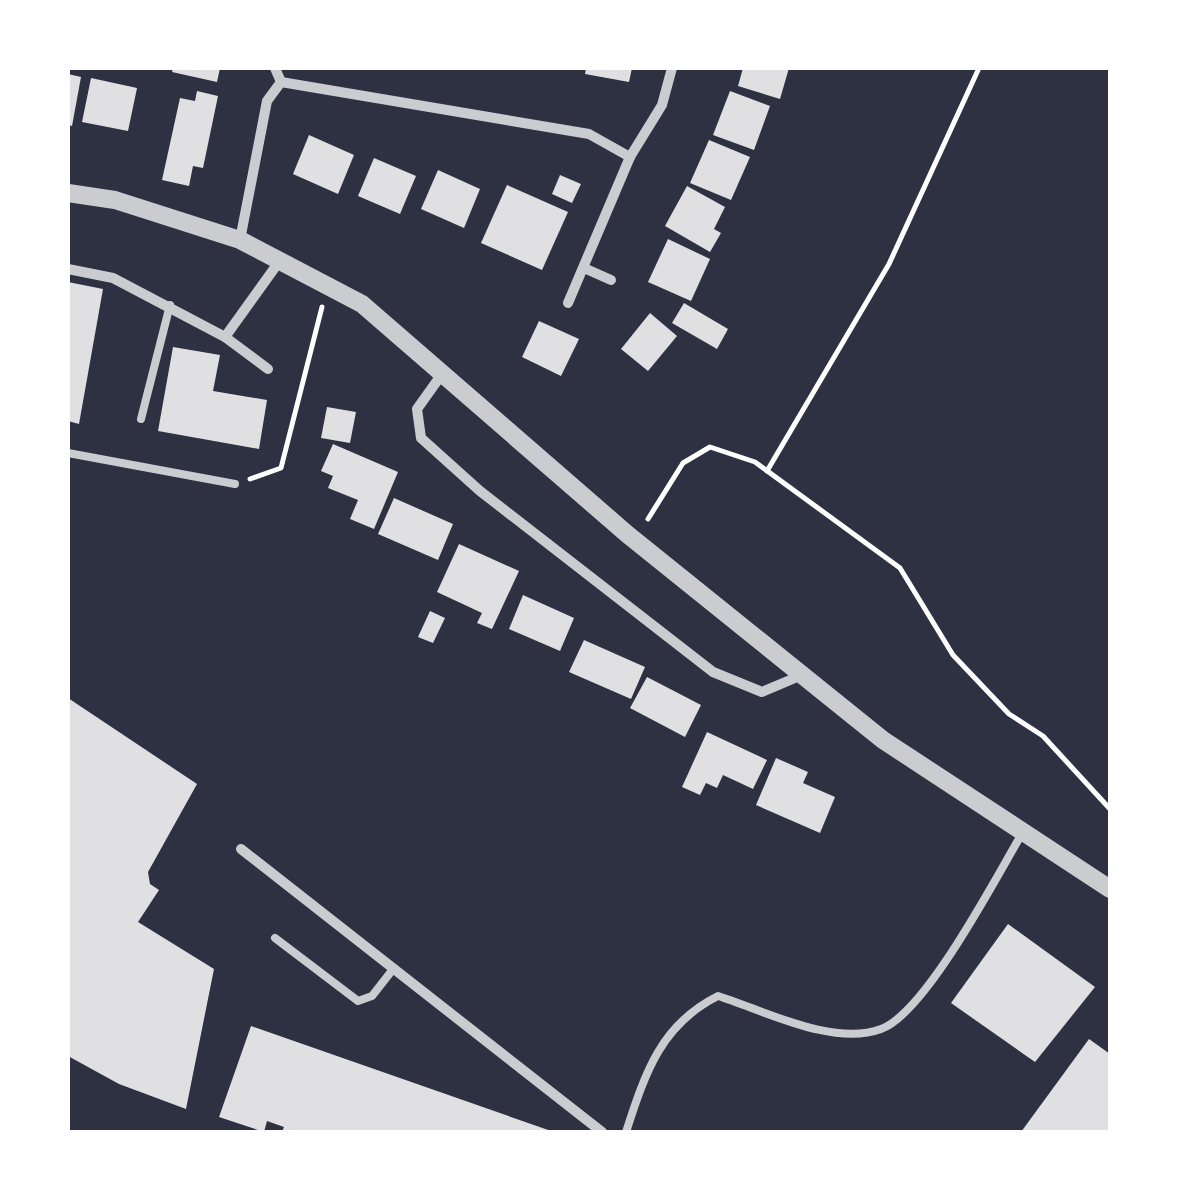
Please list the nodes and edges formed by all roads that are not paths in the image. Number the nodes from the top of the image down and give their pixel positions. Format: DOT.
graph roads {
  1 [pos="275,68"];
  2 [pos="672,68"];
  3 [pos="281,82"];
  4 [pos="630,157"];
  5 [pos="68,193"];
  6 [pos="240,240"];
  7 [pos="282,258"];
  8 [pos="584,268"];
  9 [pos="68,269"];
  10 [pos="611,280"];
  11 [pos="568,303"];
  12 [pos="170,305"];
  13 [pos="225,337"];
  14 [pos="268,369"];
  15 [pos="442,374"];
  16 [pos="141,420"];
  17 [pos="68,453"];
  18 [pos="235,484"];
  19 [pos="802,675"];
  20 [pos="1023,832"];
  21 [pos="241,848"];
  22 [pos="1110,889"];
  23 [pos="275,938"];
  24 [pos="394,968"];
  25 [pos="602,1132"];
  26 [pos="626,1132"];
  1 -- 3 [label="street"];
  2 -- 4 [label="street"];
  3 -- 4 [label="street"];
  3 -- 6 [label="street"];
  4 -- 8 [label="street"];
  5 -- 6 [label="street"];
  6 -- 7 [label="street"];
  7 -- 13 [label="street"];
  7 -- 15 [label="street"];
  8 -- 10 [label="street"];
  8 -- 11 [label="street"];
  9 -- 12 [label="street"];
  12 -- 13 [label="street"];
  12 -- 16 [label="lane"];
  13 -- 14 [label="street"];
  15 -- 19 [label="street"];
  15 -- 19 [label="street"];
  17 -- 18 [label="lane"];
  19 -- 20 [label="street"];
  20 -- 22 [label="street"];
  20 -- 26 [label="lane"];
  21 -- 24 [label="street"];
  23 -- 24 [label="lane"];
  24 -- 25 [label="street"];
}
